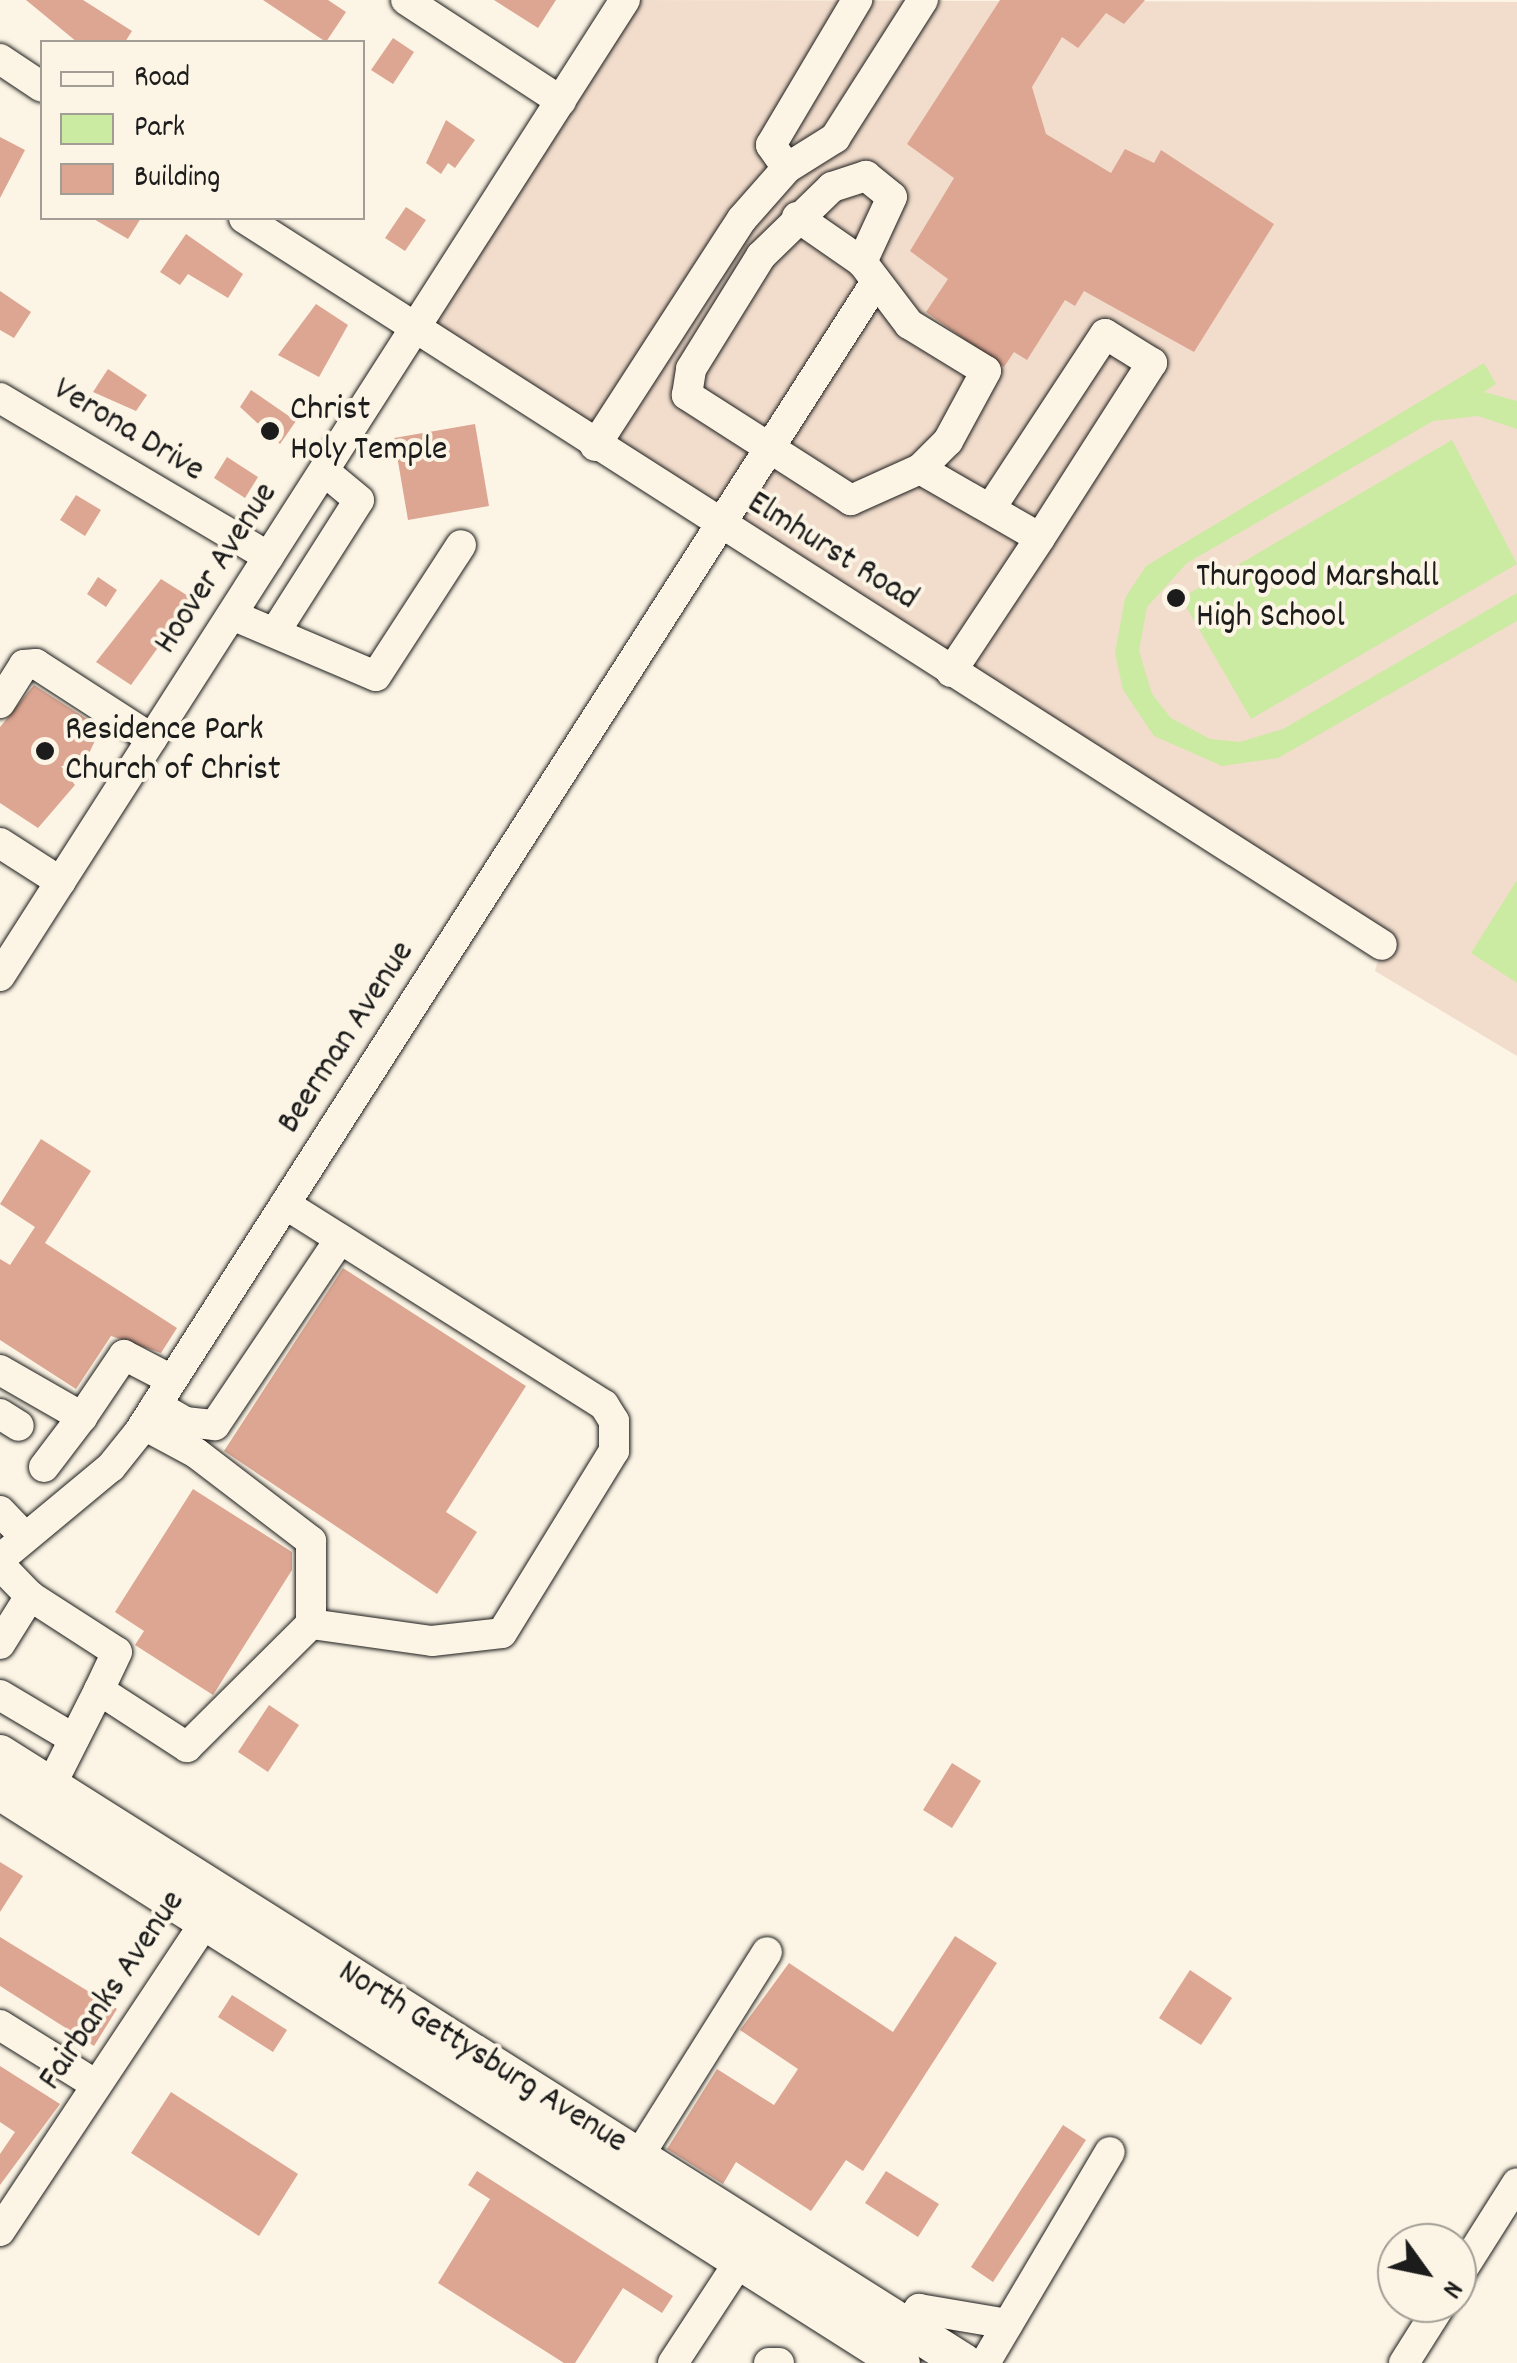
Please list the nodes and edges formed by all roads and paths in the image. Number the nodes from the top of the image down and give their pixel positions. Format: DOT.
graph roads {
  1 [pos="406,0"];
  2 [pos="625,0"];
  3 [pos="857,0"];
  4 [pos="923,0"];
  5 [pos="0,59"];
  6 [pos="40,85"];
  7 [pos="561,101"];
  8 [pos="787,168"];
  9 [pos="797,217"];
  10 [pos="247,220"];
  11 [pos="869,272"];
  12 [pos="414,330"];
  13 [pos="0,398"];
  14 [pos="594,446"];
  15 [pos="770,448"];
  16 [pos="920,469"];
  17 [pos="324,472"];
  18 [pos="990,509"];
  19 [pos="718,525"];
  20 [pos="1040,538"];
  21 [pos="462,545"];
  22 [pos="269,557"];
  23 [pos="232,616"];
  24 [pos="275,632"];
  25 [pos="951,672"];
  26 [pos="0,703"];
  27 [pos="152,739"];
  28 [pos="0,843"];
  29 [pos="60,882"];
  30 [pos="13,928"];
  31 [pos="1382,945"];
  32 [pos="0,976"];
  33 [pos="285,1204"];
  34 [pos="340,1239"];
  35 [pos="0,1370"];
  36 [pos="158,1404"];
  37 [pos="82,1418"];
  38 [pos="44,1467"];
  39 [pos="0,1511"];
  40 [pos="25,1537"];
  41 [pos="0,1562"];
  42 [pos="30,1596"];
  43 [pos="311,1624"];
  44 [pos="0,1644"];
  45 [pos="100,1690"];
  46 [pos="0,1695"];
  47 [pos="74,1739"];
  48 [pos="3,1772"];
  49 [pos="44,1800"];
  50 [pos="214,1907"];
  51 [pos="767,1952"];
  52 [pos="0,2025"];
  53 [pos="93,2083"];
  54 [pos="1110,2152"];
  55 [pos="638,2157"];
  56 [pos="1517,2182"];
  57 [pos="11,2189"];
  58 [pos="0,2230"];
  59 [pos="1477,2246"];
  60 [pos="749,2248"];
  61 [pos="1429,2323"];
  62 [pos="1008,2324"];
  63 [pos="904,2345"];
  64 [pos="673,2363"];
  65 [pos="769,2363"];
  66 [pos="780,2363"];
  67 [pos="964,2363"];
  68 [pos="985,2363"];
  69 [pos="1404,2363"];
  1 -- 7 [label="street"];
  2 -- 7 [label="street, Hoover Avenue"];
  3 -- 8 [label="street"];
  4 -- 8 [label="street"];
  5 -- 6 [label="street"];
  7 -- 12 [label="street, Hoover Avenue"];
  8 -- 14 [label="street"];
  9 -- 11 [label="street"];
  9 -- 11 [label="street, Beerman Avenue"];
  9 -- 15 [label="street"];
  10 -- 12 [label="street, Elmhurst Road"];
  11 -- 15 [label="street, Beerman Avenue"];
  11 -- 16 [label="street"];
  12 -- 14 [label="street, Elmhurst Road"];
  12 -- 17 [label="street, Hoover Avenue"];
  13 -- 22 [label="street, Verona Drive"];
  14 -- 19 [label="street, Elmhurst Road"];
  15 -- 16 [label="street"];
  15 -- 19 [label="street, Beerman Avenue"];
  16 -- 18 [label="street"];
  17 -- 22 [label="street, Hoover Avenue"];
  17 -- 24 [label="street"];
  18 -- 20 [label="street"];
  18 -- 20 [label="street"];
  19 -- 25 [label="street, Elmhurst Road"];
  19 -- 33 [label="street, Beerman Avenue"];
  20 -- 25 [label="street"];
  21 -- 24 [label="street"];
  22 -- 23 [label="street, Hoover Avenue"];
  23 -- 24 [label="street"];
  23 -- 27 [label="street, Hoover Avenue"];
  25 -- 31 [label="street, Elmhurst Road"];
  26 -- 27 [label="street"];
  27 -- 29 [label="street, Hoover Avenue"];
  28 -- 29 [label="street"];
  29 -- 30 [label="street, Hoover Avenue"];
  30 -- 32 [label="street, Hoover Avenue"];
  33 -- 34 [label="street"];
  33 -- 36 [label="street, Beerman Avenue"];
  34 -- 36 [label="street"];
  34 -- 43 [label="street"];
  35 -- 37 [label="street"];
  36 -- 37 [label="street"];
  36 -- 40 [label="street, Beerman Avenue"];
  36 -- 43 [label="street"];
  37 -- 38 [label="street"];
  39 -- 40 [label="street"];
  40 -- 41 [label="street, Beerman Avenue"];
  41 -- 42 [label="street"];
  42 -- 44 [label="street"];
  42 -- 45 [label="street"];
  43 -- 45 [label="street"];
  45 -- 47 [label="street"];
  46 -- 47 [label="street"];
  47 -- 49 [label="street"];
  48 -- 49 [label="main road, North Gettysburg Avenue"];
  49 -- 50 [label="main road, North Gettysburg Avenue"];
  50 -- 53 [label="street, Fairbanks Avenue"];
  50 -- 55 [label="main road, North Gettysburg Avenue"];
  50 -- 60 [label="main road, North Gettysburg Avenue"];
  51 -- 55 [label="street"];
  52 -- 53 [label="street"];
  53 -- 57 [label="street, Fairbanks Avenue"];
  54 -- 62 [label="street"];
  55 -- 60 [label="main road, North Gettysburg Avenue"];
  56 -- 59 [label="street"];
  57 -- 58 [label="street, Fairbanks Avenue"];
  60 -- 63 [label="main road, North Gettysburg Avenue"];
  60 -- 64 [label="street"];
  61 -- 69 [label="street"];
  62 -- 63 [label="street"];
  62 -- 68 [label="street"];
  63 -- 67 [label="main road, North Gettysburg Avenue"];
  65 -- 66 [label="street"];
}
